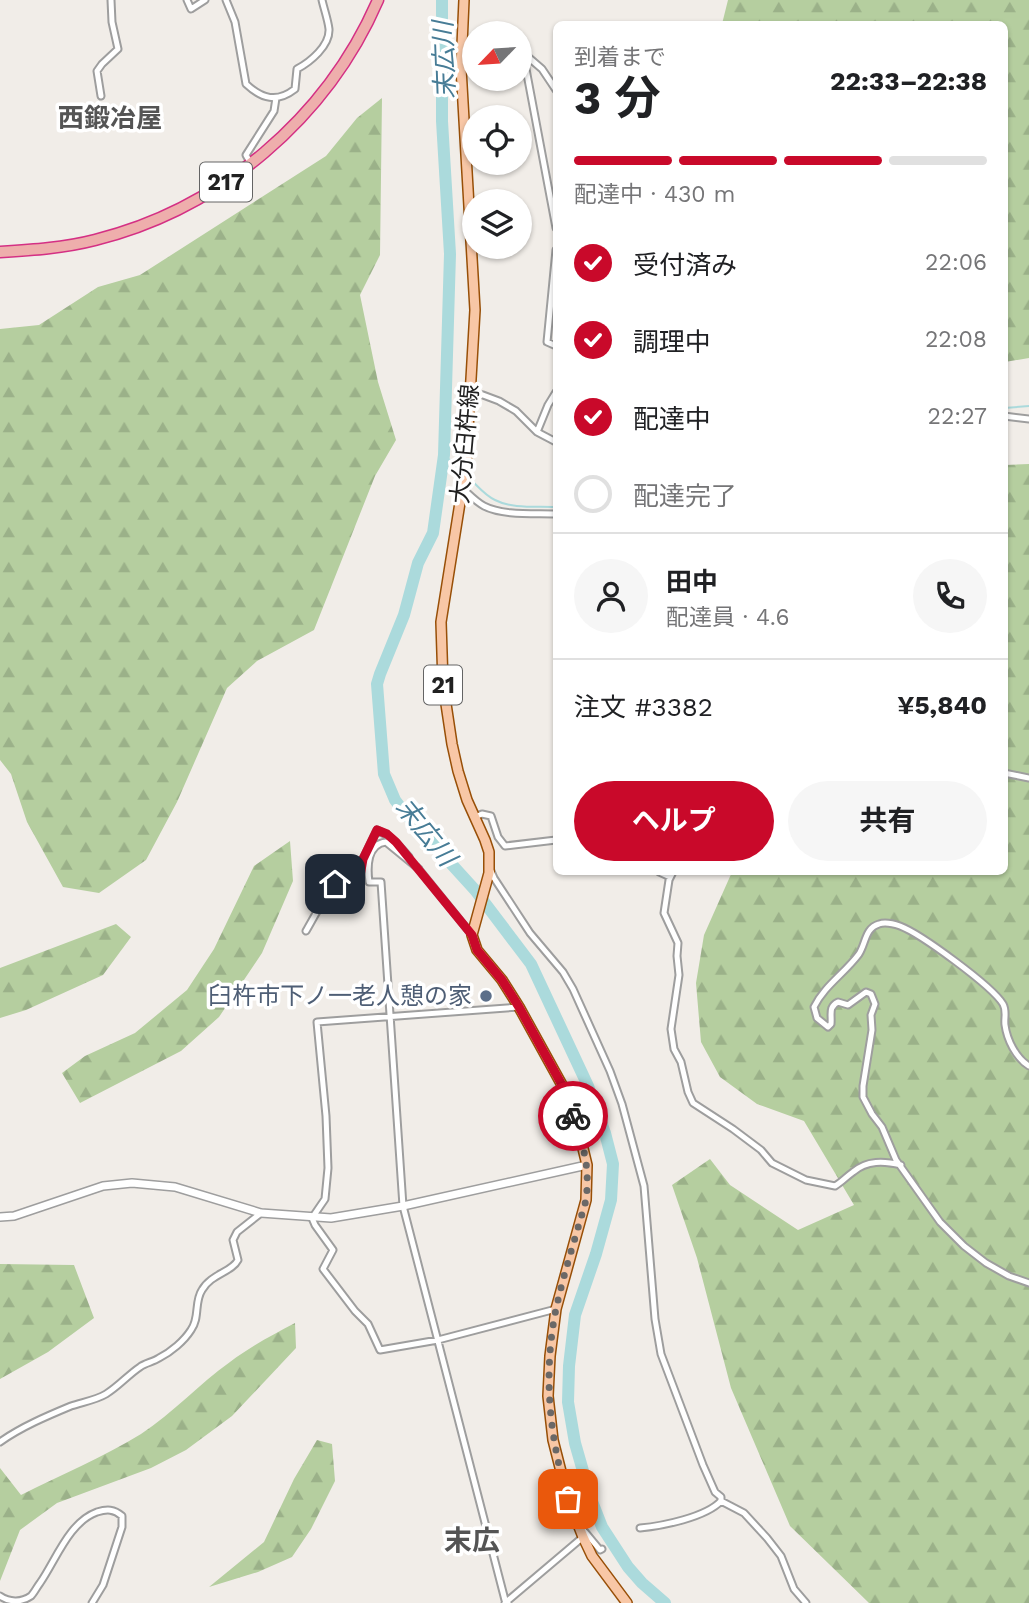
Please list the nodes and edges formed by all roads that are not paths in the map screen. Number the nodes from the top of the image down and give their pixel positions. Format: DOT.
graph roads {
  1 [pos="111,0"];
  2 [pos="187,0"];
  3 [pos="205,0"];
  4 [pos="226,0"];
  5 [pos="321,0"];
  6 [pos="328,0"];
  7 [pos="378,0"];
  8 [pos="464,0"];
  9 [pos="324,13"];
  10 [pos="532,61"];
  11 [pos="461,62"];
  12 [pos="553,86"];
  13 [pos="529,91"];
  14 [pos="101,96"];
  15 [pos="276,98"];
  16 [pos="251,164"];
  17 [pos="553,213"];
  18 [pos="0,252"];
  19 [pos="553,281"];
  20 [pos="553,345"];
  21 [pos="470,393"];
  22 [pos="553,397"];
  23 [pos="1008,416"];
  24 [pos="1029,419"];
  25 [pos="537,432"];
  26 [pos="553,440"];
  27 [pos="463,486"];
  28 [pos="553,514"];
  29 [pos="1008,774"];
  30 [pos="1029,778"];
  31 [pos="475,817"];
  32 [pos="553,840"];
  33 [pos="489,868"];
  34 [pos="419,869"];
  35 [pos="672,875"];
  36 [pos="306,931"];
  37 [pos="473,932"];
  38 [pos="519,1007"];
  39 [pos="390,1016"];
  40 [pos="1029,1066"];
  41 [pos="587,1165"];
  42 [pos="901,1165"];
  43 [pos="403,1206"];
  44 [pos="261,1213"];
  45 [pos="0,1217"];
  46 [pos="312,1218"];
  47 [pos="1029,1283"];
  48 [pos="556,1309"];
  49 [pos="438,1340"];
  50 [pos="0,1442"];
  51 [pos="721,1501"];
  52 [pos="578,1526"];
  53 [pos="640,1528"];
  54 [pos="583,1537"];
  55 [pos="602,1549"];
  56 [pos="0,1597"];
  57 [pos="507,1602"];
  58 [pos="92,1603"];
  59 [pos="627,1603"];
  60 [pos="806,1603"];
  1 -- 14 [label="street"];
  2 -- 3 [label="street"];
  4 -- 15 [label="street"];
  5 -- 9 [label="street"];
  6 -- 9 [label="street"];
  7 -- 16 [label="highway, 217"];
  8 -- 11 [label="main road, 大分臼杵線 / 21"];
  9 -- 15 [label="street"];
  10 -- 12 [label="street"];
  11 -- 21 [label="main road, 大分臼杵線 / 21"];
  13 -- 17 [label="street"];
  15 -- 16 [label="street"];
  16 -- 18 [label="highway, 217"];
  19 -- 20 [label="street"];
  21 -- 25 [label="street"];
  21 -- 27 [label="main road, 大分臼杵線 / 21"];
  22 -- 25 [label="street"];
  23 -- 24 [label="street"];
  25 -- 26 [label="street"];
  27 -- 28 [label="street"];
  27 -- 31 [label="main road, 大分臼杵線 / 21"];
  29 -- 30 [label="street"];
  31 -- 32 [label="street"];
  31 -- 33 [label="main road, 大分臼杵線 / 21"];
  33 -- 37 [label="main road, 大分臼杵線 / 21"];
  33 -- 51 [label="street"];
  34 -- 36 [label="street"];
  34 -- 37 [label="street"];
  34 -- 39 [label="street"];
  35 -- 42 [label="street"];
  37 -- 38 [label="main road"];
  38 -- 39 [label="street"];
  38 -- 41 [label="main road"];
  39 -- 43 [label="street"];
  39 -- 46 [label="street"];
  40 -- 42 [label="street"];
  41 -- 43 [label="street"];
  41 -- 48 [label="main road"];
  42 -- 47 [label="street"];
  43 -- 46 [label="street"];
  43 -- 49 [label="street"];
  44 -- 45 [label="street"];
  44 -- 46 [label="street"];
  44 -- 50 [label="street"];
  46 -- 49 [label="street"];
  48 -- 49 [label="street"];
  48 -- 52 [label="main road"];
  49 -- 57 [label="street"];
  51 -- 53 [label="street"];
  51 -- 60 [label="street"];
  52 -- 54 [label="main road"];
  52 -- 55 [label="street"];
  54 -- 57 [label="street"];
  54 -- 59 [label="main road"];
  56 -- 58 [label="street"];
}
